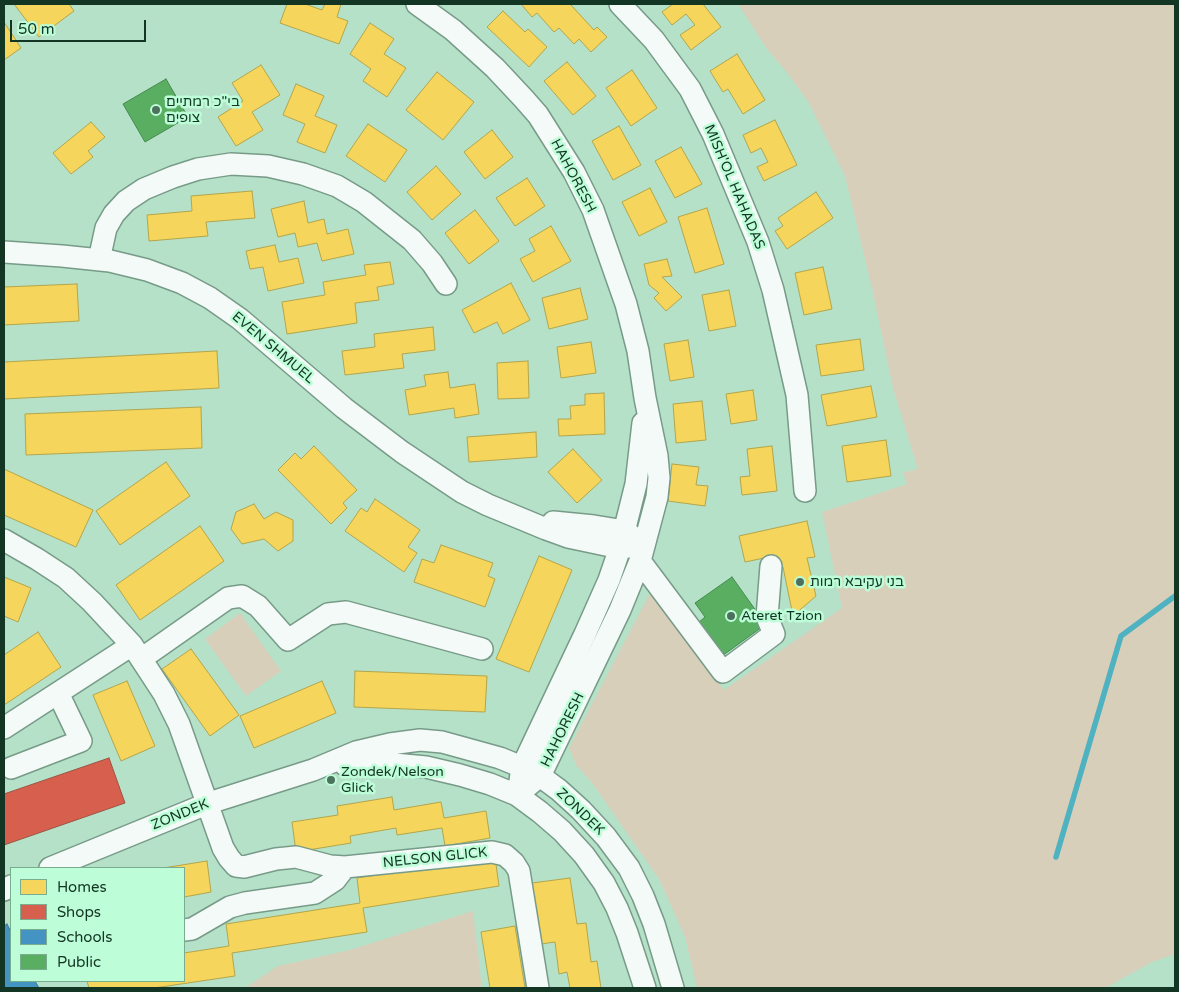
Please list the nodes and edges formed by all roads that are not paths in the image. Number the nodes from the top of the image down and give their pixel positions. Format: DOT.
graph roads {
  1 [pos="417,4"];
  2 [pos="620,4"];
  3 [pos="4,252"];
  4 [pos="98,260"];
  5 [pos="446,284"];
  6 [pos="645,398"];
  7 [pos="805,491"];
  8 [pos="4,540"];
  9 [pos="622,540"];
  10 [pos="642,553"];
  11 [pos="771,566"];
  12 [pos="482,649"];
  13 [pos="137,652"];
  14 [pos="58,693"];
  15 [pos="4,728"];
  16 [pos="11,768"];
  17 [pos="313,770"];
  18 [pos="531,771"];
  19 [pos="517,795"];
  20 [pos="209,803"];
  21 [pos="52,867"];
  22 [pos="345,867"];
  23 [pos="185,930"];
  24 [pos="538,988"];
  25 [pos="645,988"];
  26 [pos="673,988"];
  1 -- 6 [label="street, HAHORESH"];
  2 -- 7 [label="street, MISH'OL HAHADAS"];
  3 -- 4 [label="street, EVEN SHMUEL"];
  4 -- 5 [label="street"];
  4 -- 9 [label="street, EVEN SHMUEL"];
  6 -- 9 [label="street, HAHORESH"];
  6 -- 10 [label="street, HAHORESH"];
  8 -- 13 [label="street"];
  9 -- 10 [label="street, EVEN SHMUEL"];
  9 -- 18 [label="street, HAHORESH"];
  10 -- 11 [label="street, EVEN SHMUEL"];
  10 -- 18 [label="street, HAHORESH"];
  12 -- 13 [label="street"];
  13 -- 14 [label="street"];
  13 -- 20 [label="street"];
  14 -- 15 [label="street"];
  14 -- 16 [label="street"];
  17 -- 18 [label="street, ZONDEK"];
  17 -- 19 [label="street, ZONDEK"];
  17 -- 20 [label="street, ZONDEK"];
  18 -- 19 [label="street, HAHORESH"];
  18 -- 26 [label="street, ZONDEK"];
  19 -- 25 [label="street, ZONDEK"];
  20 -- 21 [label="street, ZONDEK"];
  20 -- 22 [label="street, NELSON GLICK"];
  22 -- 23 [label="street"];
  22 -- 24 [label="street, NELSON GLICK"];
}
